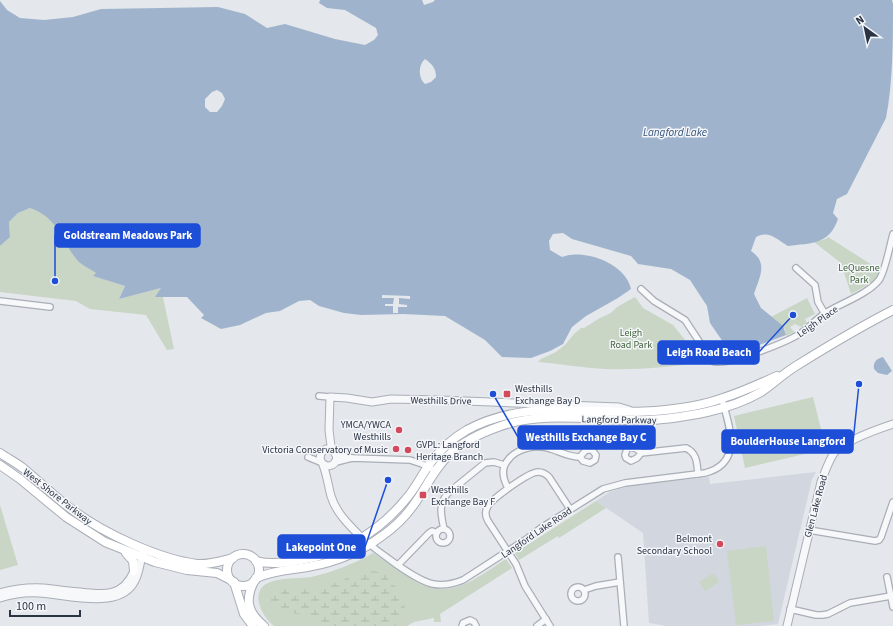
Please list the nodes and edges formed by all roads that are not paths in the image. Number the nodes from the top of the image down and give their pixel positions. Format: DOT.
graph roads {
  1 [pos="893,234"];
  2 [pos="796,268"];
  3 [pos="641,289"];
  4 [pos="0,301"];
  5 [pos="50,307"];
  6 [pos="893,310"];
  7 [pos="825,314"];
  8 [pos="786,372"];
  9 [pos="319,396"];
  10 [pos="330,397"];
  11 [pos="722,399"];
  12 [pos="724,408"];
  13 [pos="635,412"];
  14 [pos="893,424"];
  15 [pos="329,430"];
  16 [pos="0,452"];
  17 [pos="322,452"];
  18 [pos="641,453"];
  19 [pos="580,457"];
  20 [pos="334,458"];
  21 [pos="322,463"];
  22 [pos="0,465"];
  23 [pos="504,465"];
  24 [pos="428,467"];
  25 [pos="436,471"];
  26 [pos="698,474"];
  27 [pos="328,482"];
  28 [pos="508,488"];
  29 [pos="893,502"];
  30 [pos="570,509"];
  31 [pos="444,529"];
  32 [pos="809,530"];
  33 [pos="437,532"];
  34 [pos="362,538"];
  35 [pos="370,544"];
  36 [pos="145,549"];
  37 [pos="122,550"];
  38 [pos="508,551"];
  39 [pos="618,557"];
  40 [pos="233,558"];
  41 [pos="141,560"];
  42 [pos="256,561"];
  43 [pos="398,565"];
  44 [pos="134,571"];
  45 [pos="887,577"];
  46 [pos="255,579"];
  47 [pos="232,581"];
  48 [pos="620,582"];
  49 [pos="584,590"];
  50 [pos="0,593"];
  51 [pos="891,596"];
  52 [pos="0,598"];
  53 [pos="893,607"];
  54 [pos="790,609"];
  55 [pos="546,619"];
  56 [pos="253,626"];
  57 [pos="264,626"];
  58 [pos="462,626"];
  59 [pos="476,626"];
  60 [pos="537,626"];
  61 [pos="550,626"];
  62 [pos="624,626"];
  63 [pos="787,626"];
  1 -- 7 [label="street, Leigh Place"];
  2 -- 7 [label="street"];
  3 -- 7 [label="street, Leigh Place"];
  4 -- 5 [label="street"];
  6 -- 8 [label="main road, Langford Parkway"];
  8 -- 11 [label="main road, Langford Parkway"];
  8 -- 12 [label="main road, Langford Parkway"];
  9 -- 10 [label="street, Westhills Drive"];
  10 -- 13 [label="street, Westhills Drive"];
  10 -- 15 [label="street, Langford Lake Road"];
  11 -- 12 [label="street, Langford Lake Road"];
  11 -- 13 [label="main road, Langford Parkway"];
  12 -- 25 [label="main road, Langford Parkway"];
  12 -- 26 [label="street, Langford Lake Road"];
  13 -- 24 [label="main road, Langford Parkway"];
  14 -- 32 [label="street, Glen Lake Road"];
  15 -- 17 [label="street, Langford Lake Road"];
  15 -- 20 [label="street, Langford Lake Road"];
  16 -- 36 [label="main road, West Shore Parkway"];
  17 -- 20 [label="street"];
  17 -- 21 [label="street"];
  17 -- 21 [label="street"];
  18 -- 26 [label="street"];
  19 -- 23 [label="street"];
  20 -- 21 [label="street"];
  20 -- 24 [label="street"];
  20 -- 27 [label="street, Langford Lake Road"];
  21 -- 27 [label="street, Langford Lake Road"];
  22 -- 37 [label="main road, West Shore Parkway"];
  23 -- 28 [label="street"];
  23 -- 31 [label="street"];
  24 -- 25 [label="street"];
  24 -- 34 [label="main road, Langford Parkway"];
  25 -- 35 [label="main road, Langford Parkway"];
  26 -- 30 [label="street, Langford Lake Road"];
  27 -- 34 [label="street, Langford Lake Road"];
  28 -- 30 [label="street"];
  28 -- 38 [label="street"];
  29 -- 32 [label="street"];
  30 -- 38 [label="street, Langford Lake Road"];
  31 -- 33 [label="street"];
  31 -- 33 [label="street"];
  32 -- 54 [label="street, Glen Lake Road"];
  33 -- 43 [label="street"];
  34 -- 35 [label="street, Langford Lake Road"];
  34 -- 42 [label="main road, Langford Parkway"];
  35 -- 43 [label="street, Langford Lake Road"];
  35 -- 46 [label="main road, Langford Parkway"];
  36 -- 40 [label="main road, West Shore Parkway"];
  36 -- 41 [label="street"];
  37 -- 41 [label="main road, West Shore Parkway"];
  37 -- 44 [label="main road"];
  38 -- 43 [label="street, Langford Lake Road"];
  38 -- 55 [label="street"];
  39 -- 48 [label="street"];
  40 -- 42 [label="main road"];
  40 -- 47 [label="main road"];
  41 -- 44 [label="street"];
  41 -- 47 [label="main road, West Shore Parkway"];
  41 -- 52 [label="street"];
  42 -- 46 [label="main road"];
  44 -- 50 [label="street"];
  45 -- 51 [label="street"];
  46 -- 47 [label="main road"];
  46 -- 57 [label="main road"];
  47 -- 56 [label="main road"];
  48 -- 49 [label="street"];
  48 -- 62 [label="street"];
  51 -- 53 [label="street"];
  51 -- 54 [label="street"];
  54 -- 63 [label="street, Glen Lake Road"];
  55 -- 60 [label="street"];
  55 -- 61 [label="street"];
  58 -- 59 [label="street"];
}
